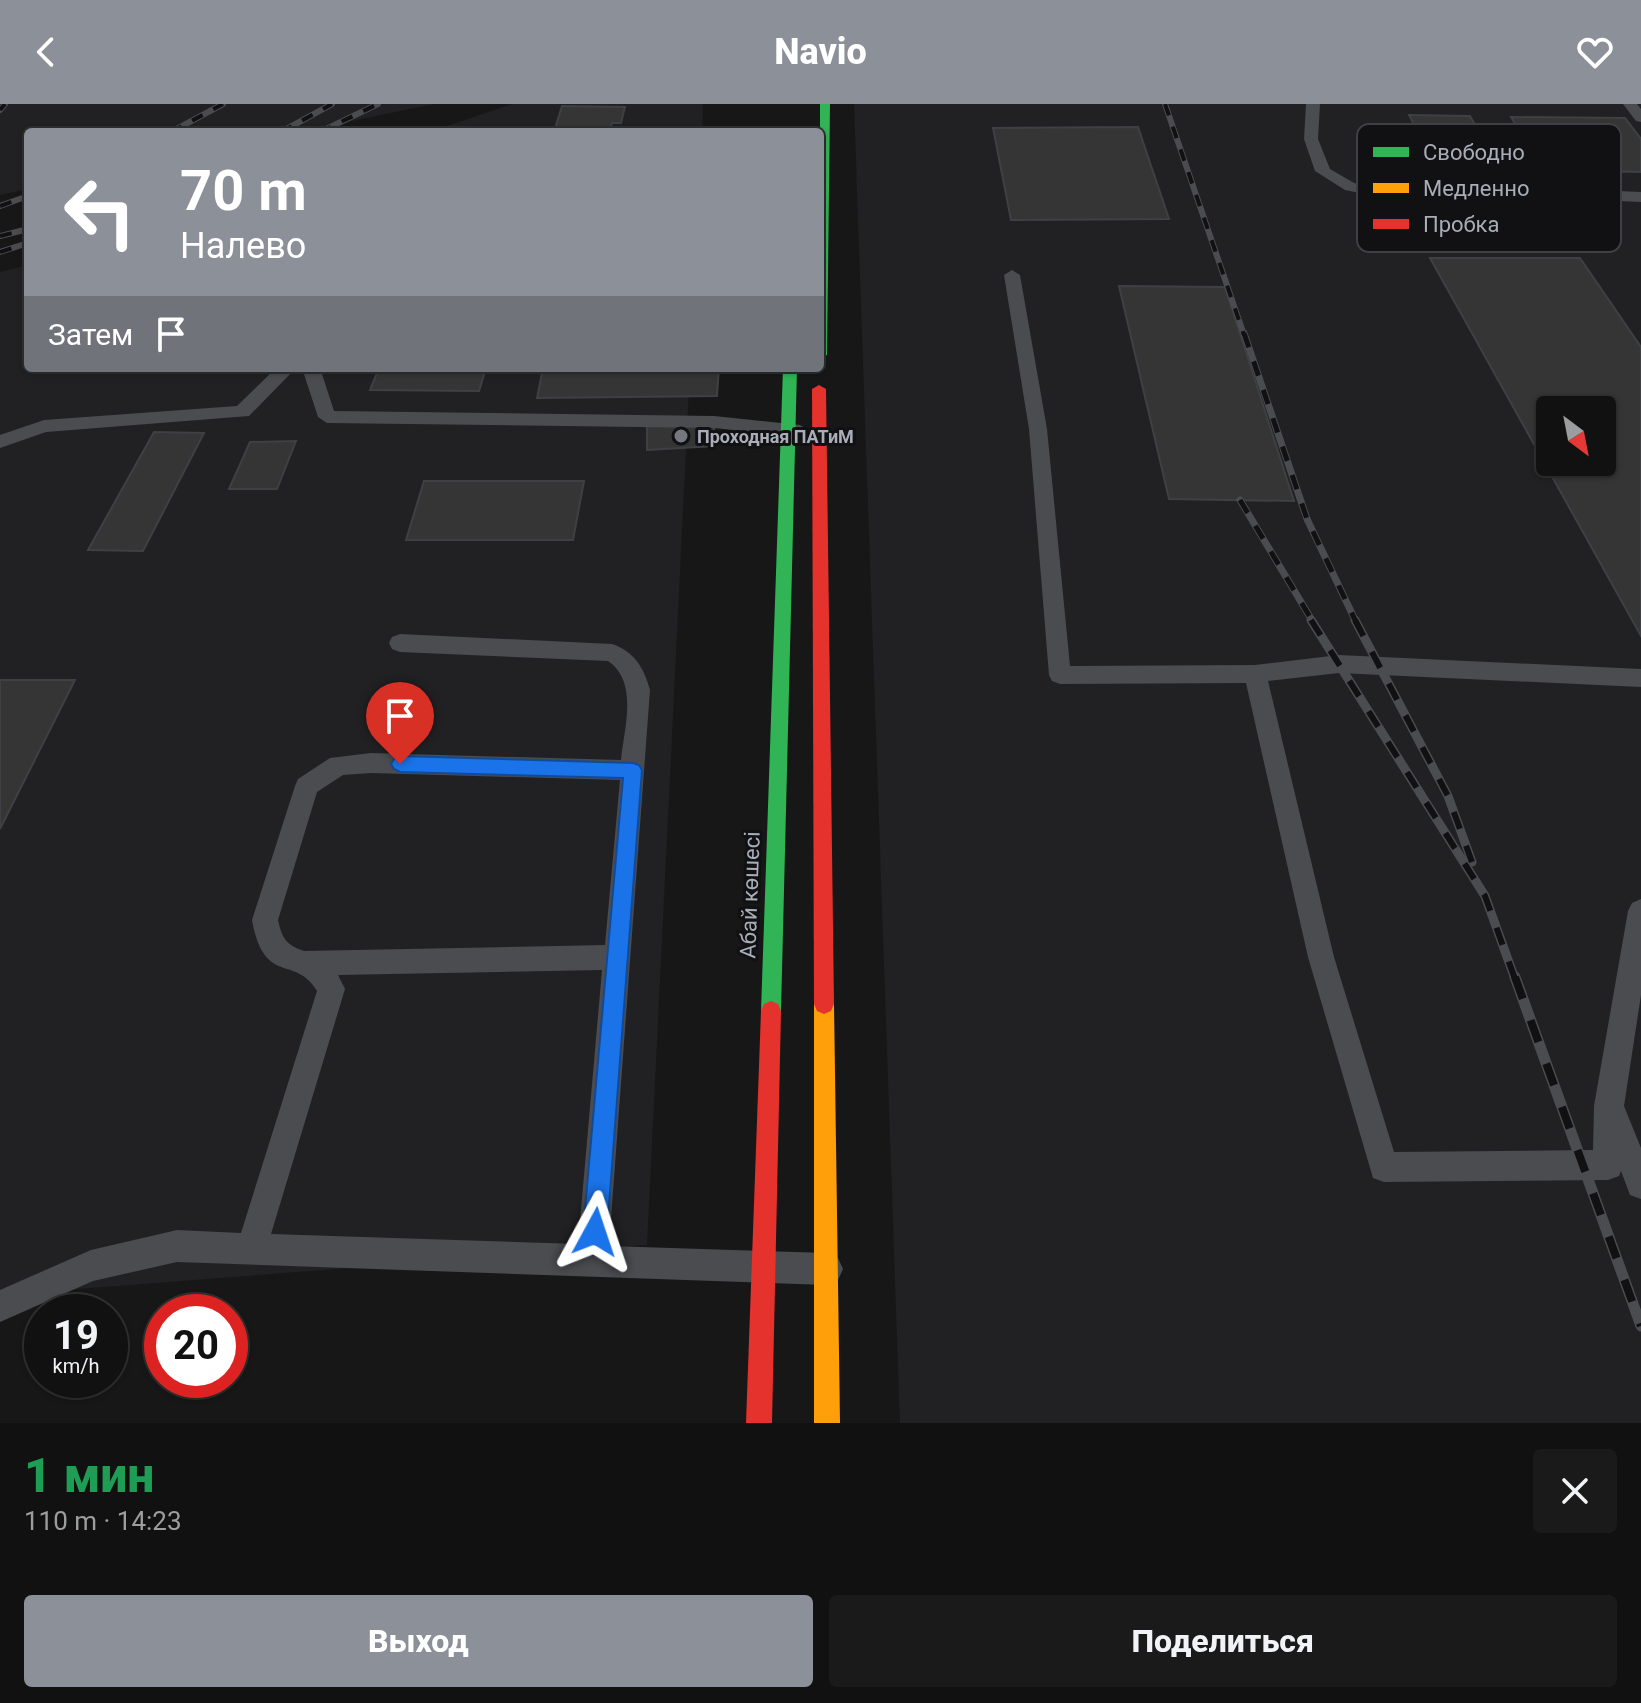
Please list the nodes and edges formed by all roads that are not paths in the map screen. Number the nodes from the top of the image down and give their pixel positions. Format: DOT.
graph roads {
  1 [pos="825,104"];
  2 [pos="1313,104"];
  3 [pos="1630,104"];
  4 [pos="1641,118"];
  5 [pos="824,154"];
  6 [pos="1357,188"];
  7 [pos="1621,196"];
  8 [pos="1641,197"];
  9 [pos="1012,275"];
  10 [pos="283,372"];
  11 [pos="312,372"];
  12 [pos="790,372"];
  13 [pos="820,372"];
  14 [pos="788,431"];
  15 [pos="818,431"];
  16 [pos="0,442"];
  17 [pos="400,643"];
  18 [pos="1255,674"];
  19 [pos="1641,678"];
  20 [pos="633,770"];
  21 [pos="1641,911"];
  22 [pos="617,957"];
  23 [pos="305,963"];
  24 [pos="1609,1106"];
  25 [pos="1641,1184"];
  26 [pos="251,1249"];
  27 [pos="592,1262"];
  28 [pos="762,1269"];
  29 [pos="827,1269"];
  30 [pos="0,1306"];
  31 [pos="759,1423"];
  32 [pos="827,1423"];
  1 -- 5 [label="street"];
  2 -- 6 [label="lane"];
  3 -- 4 [label="lane"];
  7 -- 8 [label="lane"];
  9 -- 18 [label="lane"];
  10 -- 16 [label="lane"];
  11 -- 14 [label="lane"];
  12 -- 14 [label="street, Абай көшесі"];
  13 -- 15 [label="street"];
  14 -- 15 [label="lane"];
  14 -- 28 [label="street, Абай көшесі"];
  15 -- 29 [label="street"];
  17 -- 20 [label="lane"];
  18 -- 19 [label="lane"];
  18 -- 24 [label="lane"];
  20 -- 22 [label="lane"];
  20 -- 23 [label="lane"];
  21 -- 24 [label="lane"];
  22 -- 23 [label="lane"];
  22 -- 27 [label="lane"];
  23 -- 26 [label="lane"];
  24 -- 25 [label="lane"];
  26 -- 27 [label="lane"];
  26 -- 30 [label="lane"];
  27 -- 28 [label="lane"];
  28 -- 29 [label="lane"];
  28 -- 31 [label="street, Абай көшесі"];
  29 -- 32 [label="street"];
}
